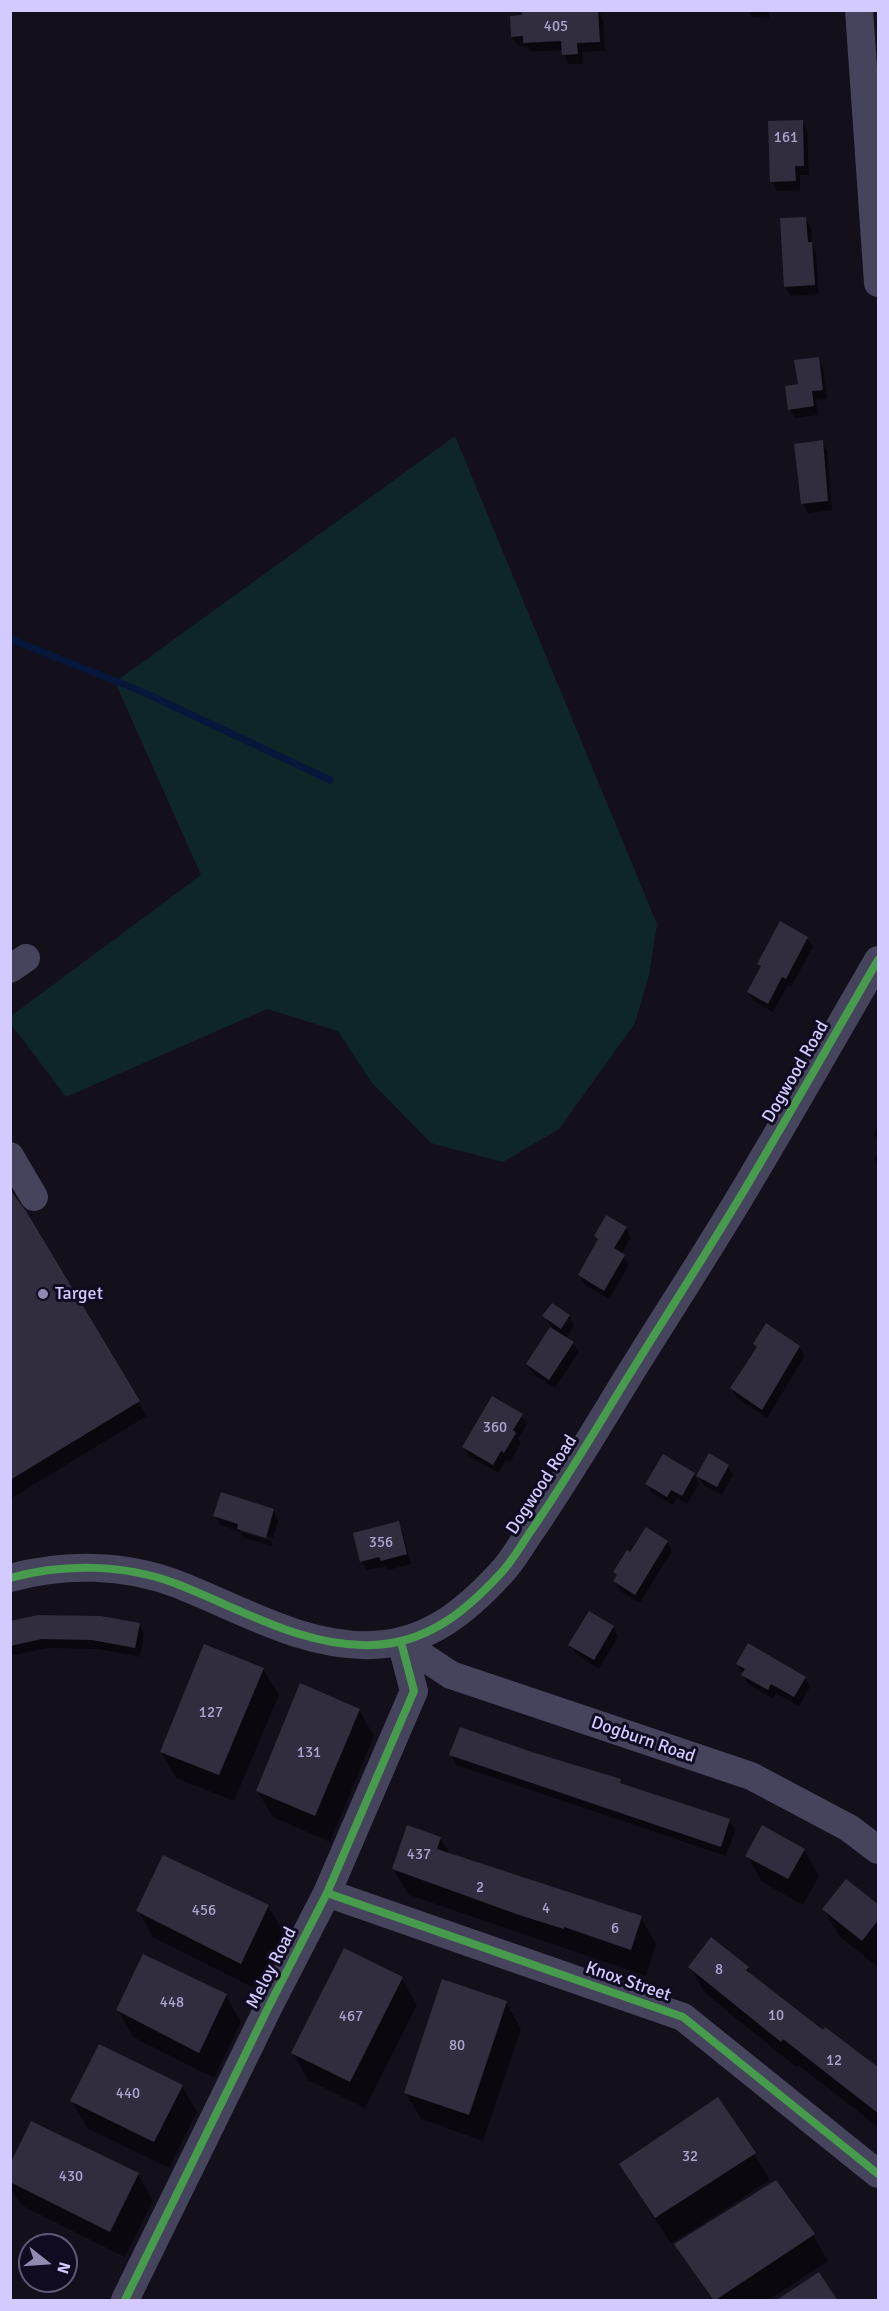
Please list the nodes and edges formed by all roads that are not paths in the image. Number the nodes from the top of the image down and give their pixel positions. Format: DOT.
graph roads {
  1 [pos="859,10"];
  2 [pos="879,283"];
  3 [pos="879,960"];
  4 [pos="10,1156"];
  5 [pos="34,1197"];
  6 [pos="10,1578"];
  7 [pos="401,1642"];
  8 [pos="879,1850"];
  9 [pos="327,1893"];
  10 [pos="879,2174"];
  11 [pos="125,2301"];
  1 -- 2 [label="street"];
  3 -- 7 [label="street, Dogwood Road"];
  4 -- 5 [label="street"];
  6 -- 7 [label="street, Dogwood Road"];
  7 -- 8 [label="street, Dogburn Road"];
  7 -- 9 [label="street, Meloy Road"];
  9 -- 10 [label="street, Knox Street"];
  9 -- 11 [label="street, Meloy Road"];
}
